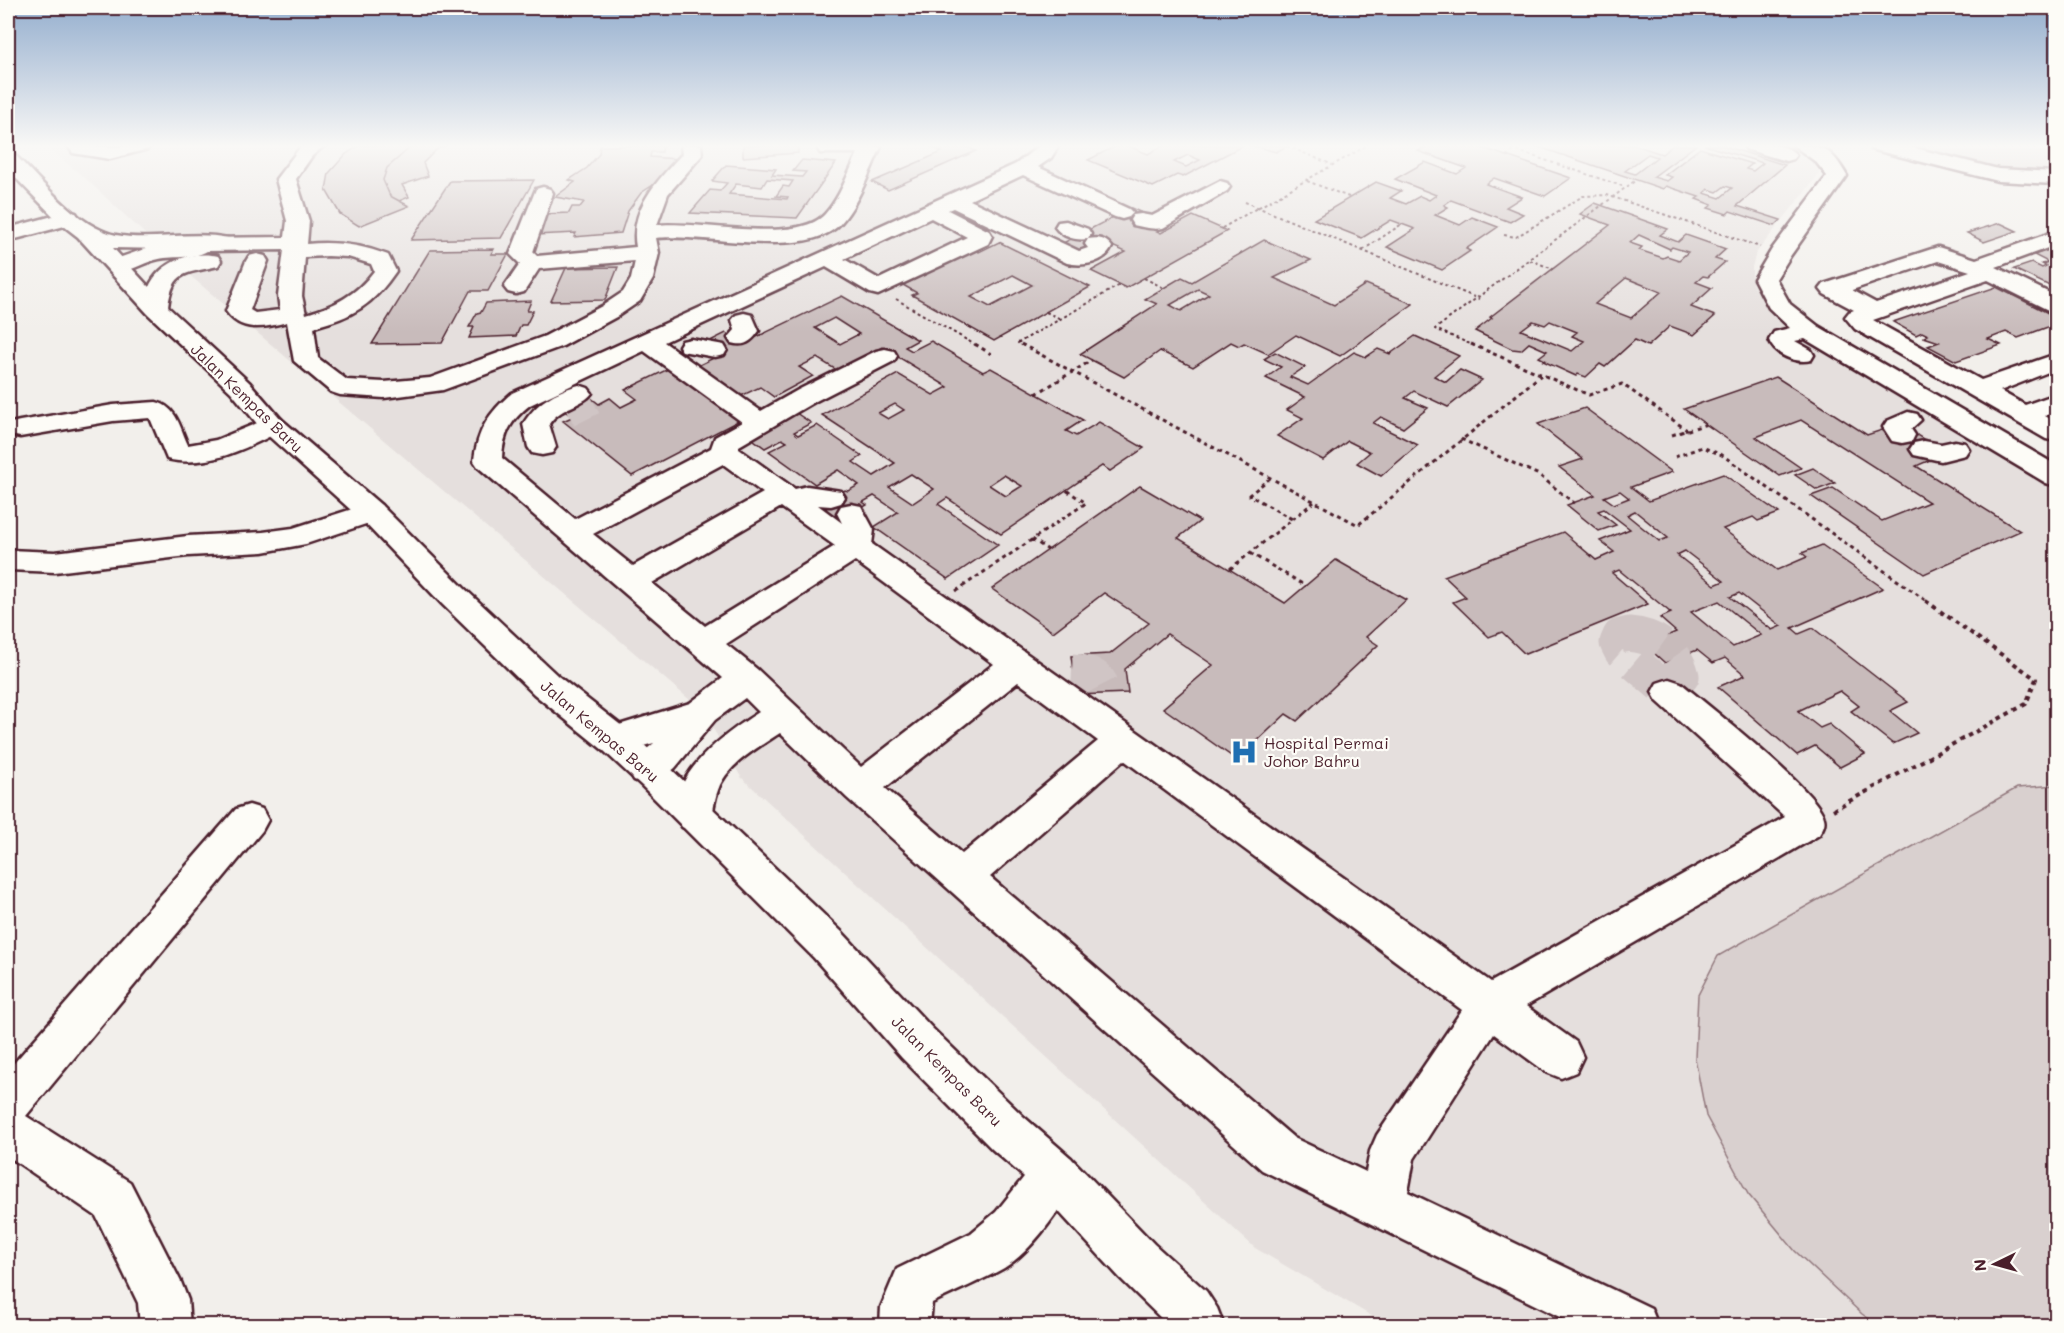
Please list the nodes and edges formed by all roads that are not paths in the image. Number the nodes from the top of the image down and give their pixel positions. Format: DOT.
graph roads {
  1 [pos="57,207"];
  2 [pos="294,207"];
  3 [pos="538,207"];
  4 [pos="654,207"];
  5 [pos="840,207"];
  6 [pos="957,207"];
  7 [pos="1111,207"];
  8 [pos="1176,207"];
  9 [pos="1815,207"];
  10 [pos="946,214"];
  11 [pos="68,218"];
  12 [pos="86,232"];
  13 [pos="1081,235"];
  14 [pos="8,236"];
  15 [pos="2056,238"];
  16 [pos="1958,239"];
  17 [pos="642,247"];
  18 [pos="295,251"];
  19 [pos="204,253"];
  20 [pos="825,258"];
  21 [pos="257,261"];
  22 [pos="532,263"];
  23 [pos="1988,266"];
  24 [pos="854,269"];
  25 [pos="122,270"];
  26 [pos="516,287"];
  27 [pos="2056,305"];
  28 [pos="156,309"];
  29 [pos="1874,311"];
  30 [pos="297,319"];
  31 [pos="1809,331"];
  32 [pos="647,342"];
  33 [pos="691,351"];
  34 [pos="1802,355"];
  35 [pos="885,356"];
  36 [pos="2056,361"];
  37 [pos="630,374"];
  38 [pos="1980,389"];
  39 [pos="598,394"];
  40 [pos="2056,402"];
  41 [pos="568,413"];
  42 [pos="2025,414"];
  43 [pos="541,416"];
  44 [pos="760,423"];
  45 [pos="272,425"];
  46 [pos="20,429"];
  47 [pos="2056,433"];
  48 [pos="1911,435"];
  49 [pos="542,447"];
  50 [pos="1954,449"];
  51 [pos="724,452"];
  52 [pos="2056,477"];
  53 [pos="787,497"];
  54 [pos="371,512"];
  55 [pos="574,532"];
  56 [pos="856,547"];
  57 [pos="8,560"];
  58 [pos="631,581"];
  59 [pos="703,643"];
  60 [pos="1026,669"];
  61 [pos="1072,671"];
  62 [pos="746,679"];
  63 [pos="1669,692"];
  64 [pos="1105,694"];
  65 [pos="703,711"];
  66 [pos="781,714"];
  67 [pos="1116,734"];
  68 [pos="615,740"];
  69 [pos="736,743"];
  70 [pos="651,773"];
  71 [pos="860,788"];
  72 [pos="695,816"];
  73 [pos="249,819"];
  74 [pos="963,877"];
  75 [pos="1489,1005"];
  76 [pos="1561,1057"];
  77 [pos="8,1103"];
  78 [pos="8,1130"];
  79 [pos="1055,1174"];
  80 [pos="1383,1203"];
  81 [pos="1203,1320"];
  82 [pos="165,1326"];
  83 [pos="905,1326"];
  84 [pos="1633,1326"];
  1 -- 11 [label="street, Jalan Kempas Baru"];
  2 -- 18 [label="street"];
  3 -- 22 [label="street"];
  4 -- 17 [label="street"];
  5 -- 17 [label="street"];
  6 -- 10 [label="street"];
  7 -- 8 [label="street"];
  9 -- 31 [label="street"];
  10 -- 13 [label="street"];
  10 -- 20 [label="street"];
  10 -- 24 [label="street"];
  11 -- 12 [label="street, Jalan Kempas Baru"];
  11 -- 14 [label="street"];
  12 -- 19 [label="street"];
  12 -- 25 [label="street, Jalan Kempas Baru"];
  15 -- 23 [label="street"];
  16 -- 23 [label="street"];
  17 -- 22 [label="street"];
  17 -- 30 [label="street"];
  18 -- 19 [label="street"];
  18 -- 21 [label="street"];
  18 -- 30 [label="street"];
  18 -- 30 [label="street"];
  19 -- 21 [label="street"];
  19 -- 25 [label="street"];
  19 -- 28 [label="street"];
  20 -- 24 [label="street"];
  20 -- 32 [label="street"];
  21 -- 30 [label="street"];
  22 -- 26 [label="street"];
  23 -- 27 [label="street"];
  23 -- 29 [label="street"];
  23 -- 29 [label="street"];
  24 -- 33 [label="street"];
  25 -- 28 [label="street, Jalan Kempas Baru"];
  28 -- 45 [label="street, Jalan Kempas Baru"];
  29 -- 38 [label="street"];
  31 -- 34 [label="street"];
  31 -- 52 [label="street"];
  32 -- 33 [label="street"];
  32 -- 55 [label="street"];
  33 -- 37 [label="street"];
  33 -- 44 [label="street"];
  35 -- 44 [label="street"];
  36 -- 38 [label="street"];
  38 -- 42 [label="street"];
  39 -- 43 [label="street"];
  40 -- 42 [label="street"];
  41 -- 43 [label="street"];
  42 -- 47 [label="street"];
  43 -- 49 [label="street"];
  44 -- 51 [label="street"];
  45 -- 46 [label="street"];
  45 -- 54 [label="street, Jalan Kempas Baru"];
  48 -- 50 [label="street"];
  51 -- 53 [label="street"];
  51 -- 55 [label="street"];
  53 -- 56 [label="street"];
  53 -- 56 [label="street"];
  53 -- 58 [label="street"];
  54 -- 57 [label="street"];
  54 -- 68 [label="street, Jalan Kempas Baru"];
  55 -- 58 [label="street"];
  56 -- 59 [label="street"];
  56 -- 60 [label="street"];
  58 -- 59 [label="street"];
  59 -- 62 [label="street"];
  60 -- 61 [label="street"];
  60 -- 67 [label="street"];
  60 -- 71 [label="street"];
  62 -- 65 [label="street"];
  62 -- 66 [label="street"];
  63 -- 75 [label="street"];
  64 -- 67 [label="street"];
  65 -- 68 [label="street"];
  65 -- 70 [label="street"];
  66 -- 69 [label="street"];
  66 -- 71 [label="street"];
  67 -- 74 [label="street"];
  67 -- 75 [label="street"];
  68 -- 70 [label="street, Jalan Kempas Baru"];
  69 -- 70 [label="street"];
  69 -- 72 [label="street"];
  70 -- 72 [label="street, Jalan Kempas Baru"];
  71 -- 74 [label="street"];
  72 -- 79 [label="street, Jalan Kempas Baru"];
  73 -- 77 [label="street"];
  74 -- 80 [label="street"];
  75 -- 76 [label="street"];
  75 -- 80 [label="street"];
  78 -- 82 [label="street"];
  79 -- 81 [label="street, Jalan Kempas Baru"];
  79 -- 83 [label="street"];
  80 -- 84 [label="street"];
}
